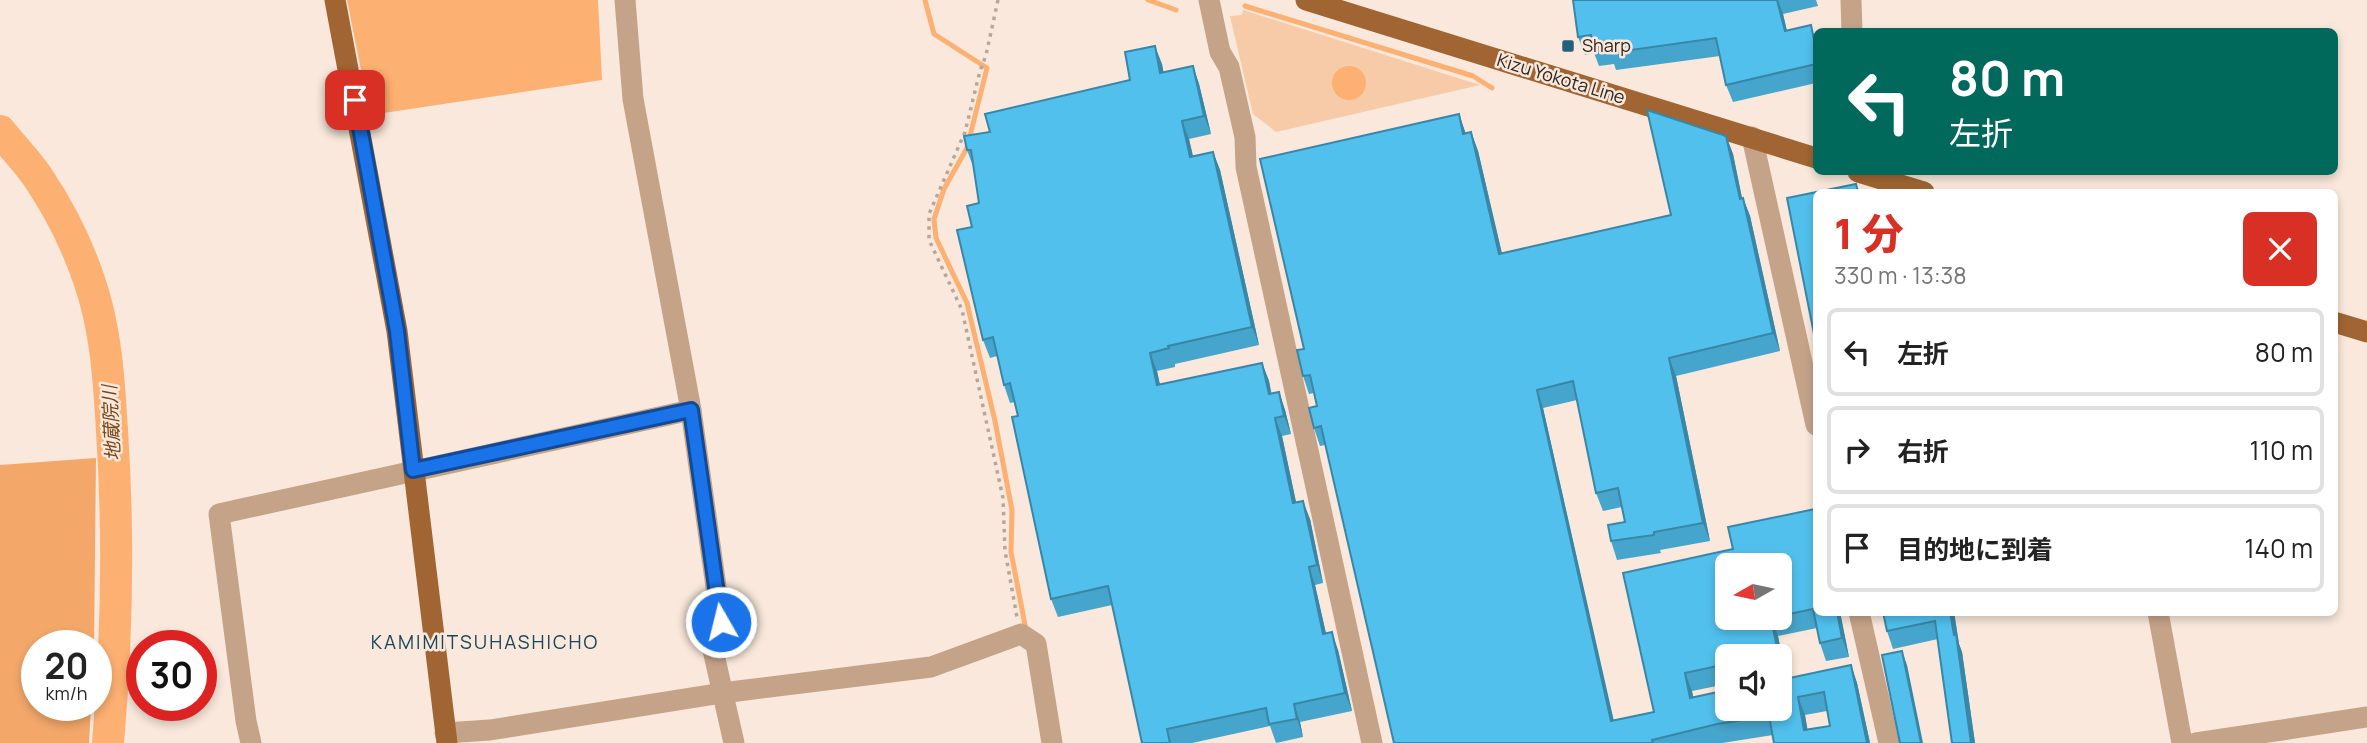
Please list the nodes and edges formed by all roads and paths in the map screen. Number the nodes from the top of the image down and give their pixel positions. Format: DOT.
graph roads {
  1 [pos="335,0"];
  2 [pos="625,0"];
  3 [pos="999,0"];
  4 [pos="1209,0"];
  5 [pos="1306,0"];
  6 [pos="1850,0"];
  7 [pos="1852,28"];
  8 [pos="1752,137"];
  9 [pos="1813,157"];
  10 [pos="1871,175"];
  11 [pos="1915,189"];
  12 [pos="2338,323"];
  13 [pos="2367,332"];
  14 [pos="691,410"];
  15 [pos="1813,412"];
  16 [pos="413,470"];
  17 [pos="1860,616"];
  18 [pos="2159,616"];
  19 [pos="1029,639"];
  20 [pos="722,693"];
  21 [pos="2367,717"];
  22 [pos="446,738"];
  23 [pos="251,743"];
  24 [pos="734,743"];
  25 [pos="1052,743"];
  26 [pos="1372,743"];
  27 [pos="1889,743"];
  28 [pos="2182,743"];
  29 [pos="2196,743"];
  1 -- 16 [label="main road"];
  2 -- 14 [label="street"];
  3 -- 19 [label="path"];
  4 -- 26 [label="street"];
  5 -- 8 [label="main road, Kizu Yokota Line"];
  6 -- 7 [label="street"];
  8 -- 9 [label="main road, Kizu Yokota Line"];
  8 -- 15 [label="street"];
  10 -- 11 [label="main road"];
  12 -- 13 [label="main road"];
  14 -- 16 [label="street"];
  14 -- 20 [label="street"];
  16 -- 22 [label="main road"];
  16 -- 23 [label="street"];
  17 -- 27 [label="street"];
  18 -- 28 [label="street"];
  19 -- 20 [label="street"];
  19 -- 25 [label="street"];
  20 -- 22 [label="street"];
  20 -- 24 [label="street"];
  21 -- 29 [label="street"];
}
